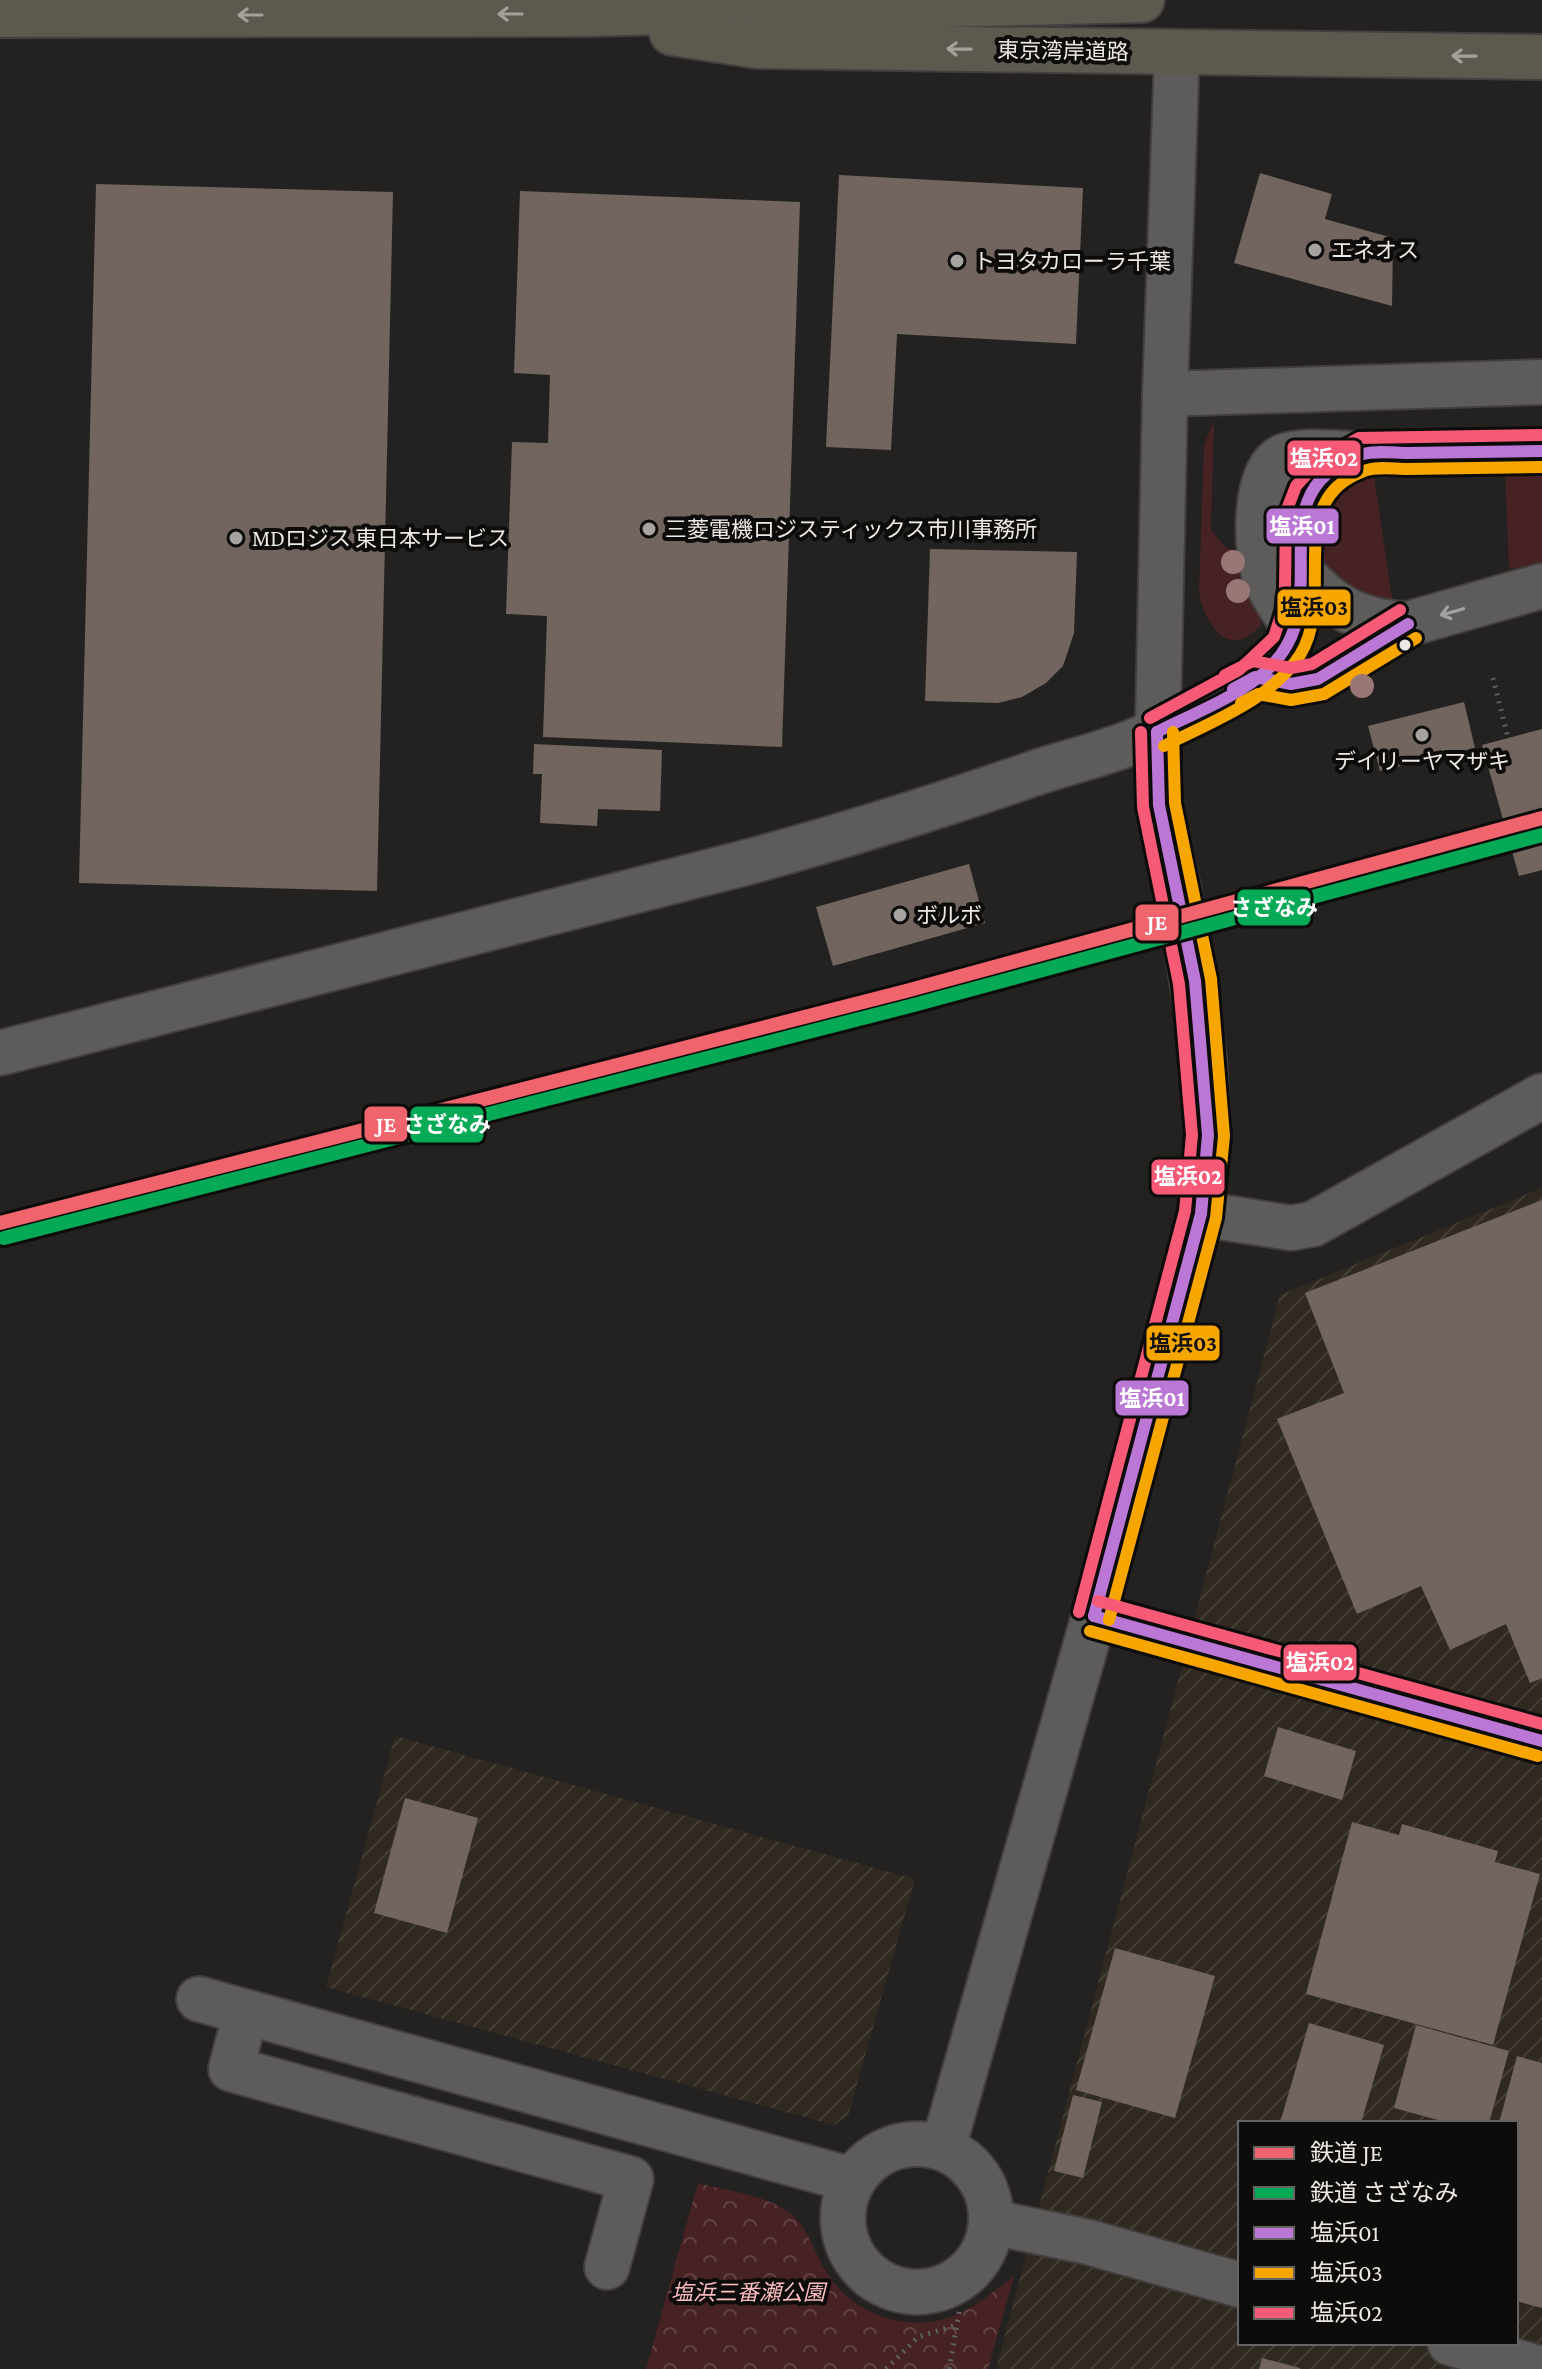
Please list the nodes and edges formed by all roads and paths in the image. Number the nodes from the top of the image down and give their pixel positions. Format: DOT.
graph roads {
  1 [pos="1142,0"];
  2 [pos="588,14"];
  3 [pos="0,15"];
  4 [pos="1177,52"];
  5 [pos="1542,57"];
  6 [pos="1542,382"];
  7 [pos="1165,394"];
  8 [pos="1542,451"];
  9 [pos="1361,454"];
  10 [pos="1300,571"];
  11 [pos="1542,586"];
  12 [pos="1408,624"];
  13 [pos="1295,628"];
  14 [pos="1255,677"];
  15 [pos="1493,678"];
  16 [pos="1157,732"];
  17 [pos="1508,738"];
  18 [pos="1542,807"];
  19 [pos="1532,810"];
  20 [pos="0,1053"];
  21 [pos="1542,1096"];
  22 [pos="1201,1214"];
  23 [pos="1094,1616"];
  24 [pos="1542,1741"];
  25 [pos="199,1999"];
  26 [pos="246,2012"];
  27 [pos="943,2148"];
  28 [pos="852,2180"];
  29 [pos="991,2222"];
  30 [pos="607,2267"];
  31 [pos="1238,2284"];
  32 [pos="960,2307"];
  33 [pos="956,2325"];
  34 [pos="1457,2345"];
  35 [pos="886,2369"];
  36 [pos="949,2369"];
  37 [pos="1542,2369"];
  1 -- 2 [label="highway, 東京湾岸道路"];
  2 -- 3 [label="highway, 東京湾岸道路, one-way"];
  4 -- 2 [label="highway, 東京湾岸道路, one-way"];
  5 -- 4 [label="highway, 東京湾岸道路, one-way"];
  4 -- 7 [label="street"];
  6 -- 7 [label="street"];
  7 -- 16 [label="street"];
  8 -- 9 [label="street"];
  9 -- 10 [label="street"];
  9 -- 13 [label="street"];
  10 -- 12 [label="street"];
  10 -- 13 [label="street"];
  11 -- 12 [label="street, one-way"];
  12 -- 14 [label="street"];
  13 -- 14 [label="street"];
  14 -- 16 [label="street"];
  15 -- 17 [label="path"];
  16 -- 20 [label="street"];
  16 -- 22 [label="street"];
  18 -- 19 [label="path"];
  21 -- 22 [label="street"];
  22 -- 23 [label="street"];
  23 -- 24 [label="street"];
  23 -- 27 [label="street"];
  25 -- 26 [label="street"];
  26 -- 28 [label="street"];
  26 -- 30 [label="street"];
  27 -- 28 [label="street"];
  27 -- 29 [label="street"];
  28 -- 29 [label="street"];
  29 -- 31 [label="street"];
  32 -- 33 [label="path"];
  33 -- 35 [label="path"];
  33 -- 36 [label="path"];
  34 -- 37 [label="street"];
}
